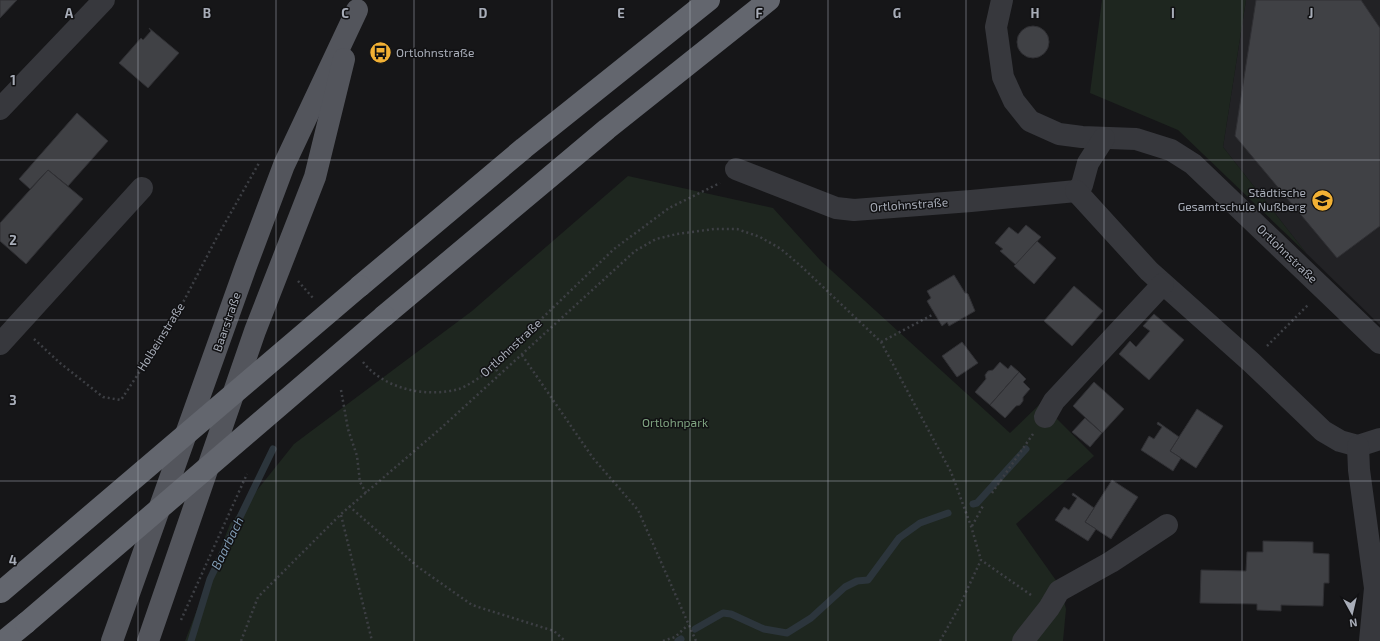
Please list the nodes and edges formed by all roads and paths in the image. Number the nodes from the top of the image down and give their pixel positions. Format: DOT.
graph roads {
  1 [pos="104,0"];
  2 [pos="708,0"];
  3 [pos="769,0"];
  4 [pos="1002,0"];
  5 [pos="358,5"];
  6 [pos="0,109"];
  7 [pos="1104,138"];
  8 [pos="262,159"];
  9 [pos="741,171"];
  10 [pos="142,188"];
  11 [pos="1076,191"];
  12 [pos="280,269"];
  13 [pos="1163,284"];
  14 [pos="1324,289"];
  15 [pos="314,299"];
  16 [pos="932,315"];
  17 [pos="19,324"];
  18 [pos="881,342"];
  19 [pos="1380,343"];
  20 [pos="0,344"];
  21 [pos="522,355"];
  22 [pos="359,357"];
  23 [pos="1251,362"];
  24 [pos="494,365"];
  25 [pos="499,375"];
  26 [pos="341,390"];
  27 [pos="1044,417"];
  28 [pos="1380,439"];
  29 [pos="1358,446"];
  30 [pos="247,474"];
  31 [pos="366,493"];
  32 [pos="992,493"];
  33 [pos="349,506"];
  34 [pos="983,506"];
  35 [pos="341,514"];
  36 [pos="1167,525"];
  37 [pos="971,526"];
  38 [pos="981,560"];
  39 [pos="0,592"];
  40 [pos="1054,599"];
  41 [pos="688,625"];
  42 [pos="178,627"];
  43 [pos="4,641"];
  44 [pos="112,641"];
  45 [pos="148,641"];
  46 [pos="241,641"];
  47 [pos="372,641"];
  48 [pos="565,641"];
  49 [pos="663,641"];
  50 [pos="696,641"];
  51 [pos="940,641"];
  52 [pos="1023,641"];
  53 [pos="1370,641"];
  1 -- 6 [label="street"];
  2 -- 39 [label="highway, bridge"];
  3 -- 43 [label="highway, bridge"];
  4 -- 7 [label="street, Ortlohnstraße"];
  5 -- 12 [label="main road, Baarstraße"];
  5 -- 44 [label="main road, Baarstraße"];
  7 -- 11 [label="street"];
  7 -- 14 [label="street, Ortlohnstraße"];
  8 -- 17 [label="path, Holbeinstraße"];
  9 -- 11 [label="street, Ortlohnstraße"];
  9 -- 24 [label="path, Ortlohnstraße"];
  10 -- 17 [label="street"];
  11 -- 13 [label="street"];
  12 -- 15 [label="path"];
  12 -- 45 [label="main road, Baarstraße"];
  13 -- 23 [label="street"];
  13 -- 27 [label="street"];
  14 -- 19 [label="street, Ortlohnstraße"];
  14 -- 23 [label="path"];
  16 -- 18 [label="path"];
  17 -- 20 [label="street"];
  18 -- 21 [label="path"];
  18 -- 37 [label="path"];
  21 -- 25 [label="path"];
  21 -- 41 [label="path"];
  22 -- 24 [label="path, Ortlohnstraße"];
  23 -- 29 [label="street"];
  24 -- 25 [label="path"];
  25 -- 31 [label="path"];
  26 -- 31 [label="path"];
  27 -- 32 [label="path"];
  28 -- 29 [label="street"];
  29 -- 53 [label="street"];
  30 -- 42 [label="path"];
  31 -- 33 [label="path"];
  33 -- 35 [label="path"];
  33 -- 48 [label="path"];
  34 -- 37 [label="path"];
  35 -- 46 [label="path"];
  35 -- 47 [label="path"];
  36 -- 40 [label="street"];
  37 -- 38 [label="path"];
  38 -- 40 [label="path"];
  38 -- 51 [label="path"];
  40 -- 52 [label="street"];
  41 -- 49 [label="path"];
  41 -- 50 [label="path"];
}
